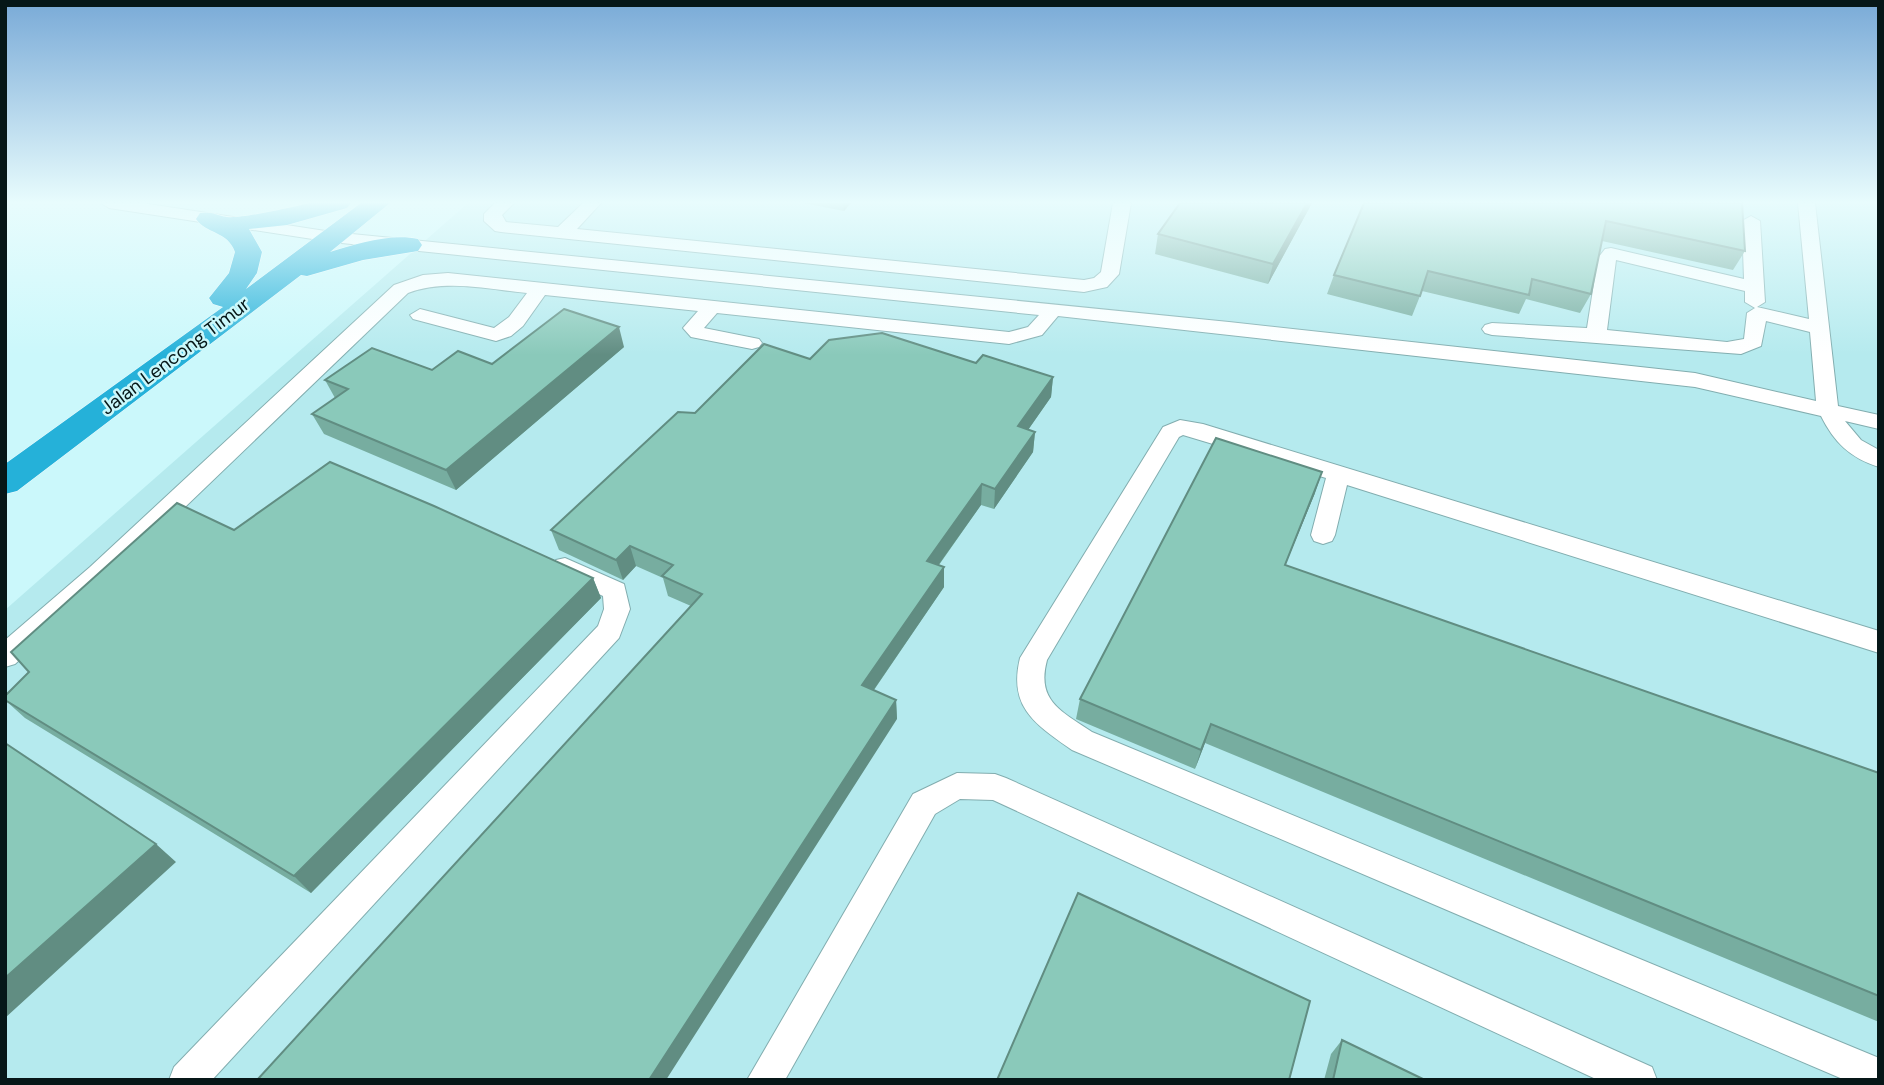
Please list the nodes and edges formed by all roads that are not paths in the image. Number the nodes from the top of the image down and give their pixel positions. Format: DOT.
graph roads {
  1 [pos="250,254"];
  2 [pos="292,254"];
  3 [pos="302,254"];
  4 [pos="353,254"];
  5 [pos="490,254"];
  6 [pos="766,254"];
  7 [pos="1113,254"];
  8 [pos="1610,254"];
  9 [pos="1614,254"];
  10 [pos="1752,254"];
  11 [pos="1812,254"];
  12 [pos="1754,287"];
  13 [pos="540,288"];
  14 [pos="265,289"];
  15 [pos="223,298"];
  16 [pos="712,307"];
  17 [pos="1052,310"];
  18 [pos="1757,313"];
  19 [pos="420,315"];
  20 [pos="1492,328"];
  21 [pos="1819,328"];
  22 [pos="1596,335"];
  23 [pos="752,343"];
  24 [pos="1828,408"];
  25 [pos="1879,422"];
  26 [pos="5,458"];
  27 [pos="1879,459"];
  28 [pos="1338,474"];
  29 [pos="5,482"];
  30 [pos="1323,535"];
  31 [pos="539,555"];
  32 [pos="1879,642"];
  33 [pos="5,656"];
  34 [pos="1879,1076"];
  35 [pos="187,1080"];
  36 [pos="765,1080"];
  37 [pos="1639,1080"];
  1 -- 15 [label="highway"];
  2 -- 15 [label="highway, Jalan Lencong Timur"];
  3 -- 14 [label="highway, Jalan Lencong Timur"];
  4 -- 14 [label="highway"];
  5 -- 17 [label="street"];
  6 -- 7 [label="street"];
  8 -- 22 [label="street"];
  9 -- 12 [label="street"];
  10 -- 12 [label="street"];
  11 -- 21 [label="street"];
  12 -- 18 [label="street"];
  13 -- 16 [label="street"];
  13 -- 19 [label="street"];
  13 -- 33 [label="street"];
  14 -- 29 [label="highway, Jalan Lencong Timur"];
  15 -- 26 [label="highway, Jalan Lencong Timur"];
  16 -- 17 [label="street"];
  16 -- 23 [label="street"];
  17 -- 24 [label="street"];
  18 -- 21 [label="street"];
  18 -- 22 [label="street"];
  20 -- 22 [label="street"];
  21 -- 24 [label="street"];
  24 -- 25 [label="street"];
  24 -- 27 [label="street"];
  28 -- 30 [label="street"];
  28 -- 32 [label="street"];
  28 -- 34 [label="street"];
  31 -- 35 [label="street"];
  36 -- 37 [label="street"];
}
